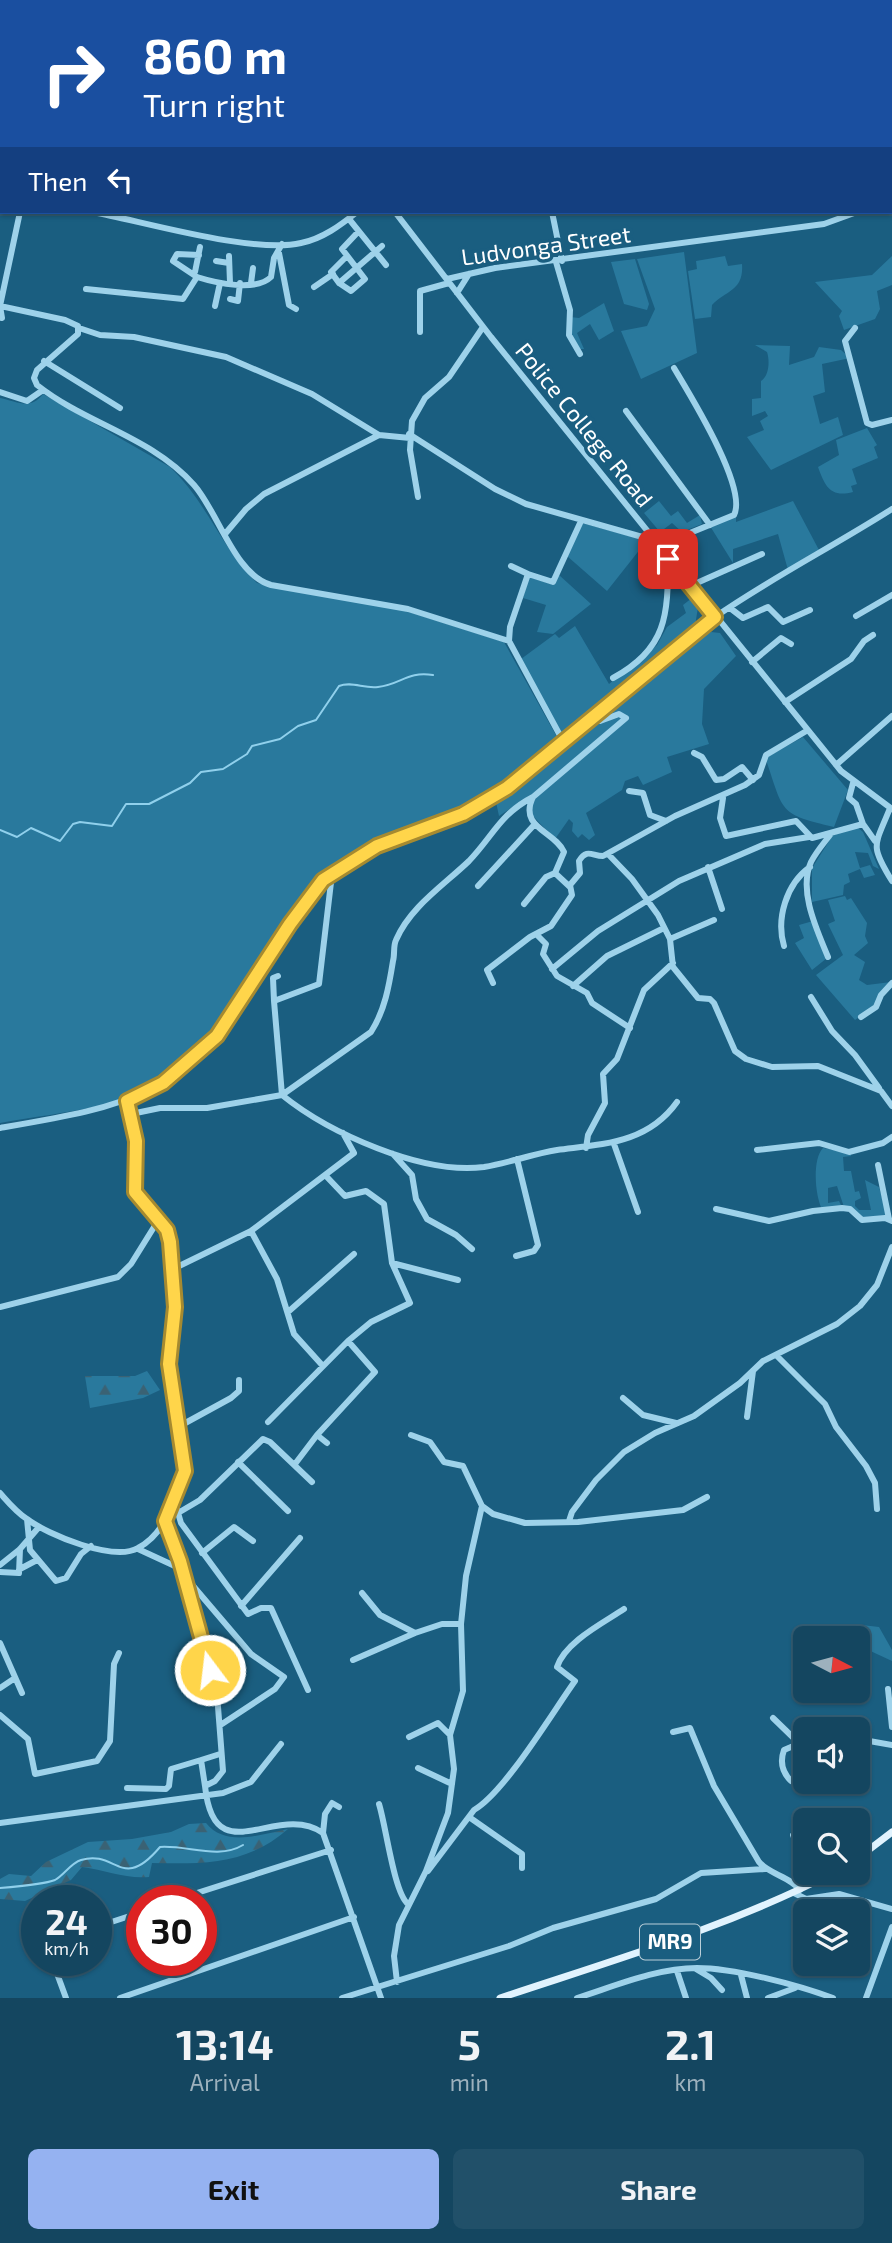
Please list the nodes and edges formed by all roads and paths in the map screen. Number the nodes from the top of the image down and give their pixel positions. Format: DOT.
graph roads {
  1 [pos="20,214"];
  2 [pos="103,214"];
  3 [pos="355,214"];
  4 [pos="397,214"];
  5 [pos="552,214"];
  6 [pos="852,214"];
  7 [pos="349,219"];
  8 [pos="358,232"];
  9 [pos="282,244"];
  10 [pos="382,246"];
  11 [pos="200,247"];
  12 [pos="375,252"];
  13 [pos="279,253"];
  14 [pos="199,256"];
  15 [pos="346,257"];
  16 [pos="216,261"];
  17 [pos="559,261"];
  18 [pos="386,265"];
  19 [pos="253,268"];
  20 [pos="356,269"];
  21 [pos="470,273"];
  22 [pos="333,274"];
  23 [pos="196,275"];
  24 [pos="448,281"];
  25 [pos="220,283"];
  26 [pos="230,283"];
  27 [pos="240,283"];
  28 [pos="339,283"];
  29 [pos="251,284"];
  30 [pos="314,287"];
  31 [pos="86,289"];
  32 [pos="457,293"];
  33 [pos="230,299"];
  34 [pos="212,303"];
  35 [pos="0,306"];
  36 [pos="296,309"];
  37 [pos="2,318"];
  38 [pos="484,327"];
  39 [pos="79,328"];
  40 [pos="855,328"];
  41 [pos="420,332"];
  42 [pos="580,354"];
  43 [pos="44,361"];
  44 [pos="674,368"];
  45 [pos="75,369"];
  46 [pos="68,376"];
  47 [pos="43,390"];
  48 [pos="0,392"];
  49 [pos="120,408"];
  50 [pos="626,411"];
  51 [pos="892,420"];
  52 [pos="379,435"];
  53 [pos="410,436"];
  54 [pos="418,497"];
  55 [pos="892,509"];
  56 [pos="581,521"];
  57 [pos="710,525"];
  58 [pos="225,534"];
  59 [pos="656,543"];
  60 [pos="762,554"];
  61 [pos="668,559"];
  62 [pos="512,566"];
  63 [pos="527,573"];
  64 [pos="690,586"];
  65 [pos="892,595"];
  66 [pos="730,608"];
  67 [pos="810,610"];
  68 [pos="856,616"];
  69 [pos="715,617"];
  70 [pos="873,635"];
  71 [pos="509,641"];
  72 [pos="791,644"];
  73 [pos="752,663"];
  74 [pos="613,678"];
  75 [pos="785,702"];
  76 [pos="892,716"];
  77 [pos="591,718"];
  78 [pos="808,730"];
  79 [pos="563,741"];
  80 [pos="694,753"];
  81 [pos="836,765"];
  82 [pos="753,780"];
  83 [pos="853,783"];
  84 [pos="629,792"];
  85 [pos="533,797"];
  86 [pos="723,797"];
  87 [pos="891,809"];
  88 [pos="666,821"];
  89 [pos="863,824"];
  90 [pos="534,825"];
  91 [pos="830,835"];
  92 [pos="809,837"];
  93 [pos="875,841"];
  94 [pos="608,854"];
  95 [pos="708,867"];
  96 [pos="810,867"];
  97 [pos="555,873"];
  98 [pos="332,874"];
  99 [pos="892,881"];
  100 [pos="478,886"];
  101 [pos="570,887"];
  102 [pos="648,900"];
  103 [pos="524,904"];
  104 [pos="722,909"];
  105 [pos="714,920"];
  106 [pos="664,928"];
  107 [pos="537,935"];
  108 [pos="670,939"];
  109 [pos="784,946"];
  110 [pos="828,957"];
  111 [pos="673,963"];
  112 [pos="552,969"];
  113 [pos="278,976"];
  114 [pos="493,983"];
  115 [pos="892,983"];
  116 [pos="573,986"];
  117 [pos="811,996"];
  118 [pos="274,1001"];
  119 [pos="861,1017"];
  120 [pos="629,1028"];
  121 [pos="880,1090"];
  122 [pos="282,1095"];
  123 [pos="127,1101"];
  124 [pos="677,1102"];
  125 [pos="892,1107"];
  126 [pos="131,1114"];
  127 [pos="0,1128"];
  128 [pos="342,1132"];
  129 [pos="892,1137"];
  130 [pos="614,1144"];
  131 [pos="586,1149"];
  132 [pos="757,1150"];
  133 [pos="393,1154"];
  134 [pos="517,1160"];
  135 [pos="878,1165"];
  136 [pos="326,1176"];
  137 [pos="716,1209"];
  138 [pos="638,1212"];
  139 [pos="159,1220"];
  140 [pos="890,1220"];
  141 [pos="251,1231"];
  142 [pos="892,1247"];
  143 [pos="472,1249"];
  144 [pos="354,1254"];
  145 [pos="516,1256"];
  146 [pos="392,1263"];
  147 [pos="171,1270"];
  148 [pos="458,1280"];
  149 [pos="0,1307"];
  150 [pos="288,1312"];
  151 [pos="348,1341"];
  152 [pos="776,1355"];
  153 [pos="322,1365"];
  154 [pos="753,1371"];
  155 [pos="239,1380"];
  156 [pos="623,1398"];
  157 [pos="747,1417"];
  158 [pos="268,1422"];
  159 [pos="678,1423"];
  160 [pos="178,1427"];
  161 [pos="317,1435"];
  162 [pos="411,1435"];
  163 [pos="327,1443"];
  164 [pos="238,1462"];
  165 [pos="295,1464"];
  166 [pos="312,1482"];
  167 [pos="0,1493"];
  168 [pos="707,1497"];
  169 [pos="174,1499"];
  170 [pos="482,1506"];
  171 [pos="877,1509"];
  172 [pos="288,1511"];
  173 [pos="178,1513"];
  174 [pos="27,1519"];
  175 [pos="165,1521"];
  176 [pos="569,1521"];
  177 [pos="39,1527"];
  178 [pos="300,1538"];
  179 [pos="253,1541"];
  180 [pos="27,1542"];
  181 [pos="91,1546"];
  182 [pos="20,1549"];
  183 [pos="138,1549"];
  184 [pos="202,1553"];
  185 [pos="37,1560"];
  186 [pos="20,1570"];
  187 [pos="0,1573"];
  188 [pos="184,1574"];
  189 [pos="362,1593"];
  190 [pos="242,1606"];
  191 [pos="624,1609"];
  192 [pos="461,1624"];
  193 [pos="415,1633"];
  194 [pos="0,1643"];
  195 [pos="119,1653"];
  196 [pos="353,1660"];
  197 [pos="15,1678"];
  198 [pos="0,1688"];
  199 [pos="888,1689"];
  200 [pos="308,1690"];
  201 [pos="22,1693"];
  202 [pos="0,1715"];
  203 [pos="773,1718"];
  204 [pos="222,1724"];
  205 [pos="892,1727"];
  206 [pos="673,1732"];
  207 [pos="450,1735"];
  208 [pos="409,1737"];
  209 [pos="793,1737"];
  210 [pos="870,1741"];
  211 [pos="281,1744"];
  212 [pos="892,1745"];
  213 [pos="793,1746"];
  214 [pos="220,1754"];
  215 [pos="201,1760"];
  216 [pos="418,1768"];
  217 [pos="791,1781"];
  218 [pos="452,1784"];
  219 [pos="205,1786"];
  220 [pos="127,1788"];
  221 [pos="206,1797"];
  222 [pos="379,1804"];
  223 [pos="339,1807"];
  224 [pos="469,1817"];
  225 [pos="0,1823"];
  226 [pos="892,1832"];
  227 [pos="323,1833"];
  228 [pos="870,1849"];
  229 [pos="331,1850"];
  230 [pos="522,1868"];
  231 [pos="765,1869"];
  232 [pos="426,1871"];
  233 [pos="797,1885"];
  234 [pos="805,1885"];
  235 [pos="217,1887"];
  236 [pos="796,1889"];
  237 [pos="408,1904"];
  238 [pos="892,1909"];
  239 [pos="354,1917"];
  240 [pos="892,1927"];
  241 [pos="694,1968"];
  242 [pos="677,1971"];
  243 [pos="741,1975"];
  244 [pos="58,1976"];
  245 [pos="397,1982"];
  246 [pos="797,1987"];
  247 [pos="378,1988"];
  248 [pos="722,1990"];
  249 [pos="66,1998"];
  250 [pos="120,1998"];
  251 [pos="342,1998"];
  252 [pos="381,1998"];
  253 [pos="500,1998"];
  254 [pos="578,1998"];
  255 [pos="686,1998"];
  256 [pos="747,1998"];
  257 [pos="768,1998"];
  258 [pos="833,1998"];
  259 [pos="866,1998"];
  1 -- 35 [label="street"];
  2 -- 9 [label="street"];
  3 -- 7 [label="street"];
  4 -- 24 [label="street, Police College Road"];
  5 -- 17 [label="street"];
  6 -- 17 [label="street, Ludvonga Street"];
  7 -- 8 [label="street"];
  7 -- 9 [label="street"];
  8 -- 12 [label="street"];
  8 -- 15 [label="street"];
  9 -- 13 [label="street"];
  10 -- 12 [label="street"];
  11 -- 14 [label="street"];
  12 -- 18 [label="street"];
  12 -- 20 [label="street"];
  13 -- 29 [label="street"];
  13 -- 36 [label="street"];
  14 -- 23 [label="street"];
  14 -- 23 [label="street"];
  15 -- 20 [label="street"];
  15 -- 22 [label="street"];
  16 -- 26 [label="street"];
  17 -- 21 [label="street, Ludvonga Street"];
  17 -- 42 [label="street"];
  19 -- 29 [label="street"];
  20 -- 28 [label="street"];
  20 -- 28 [label="street"];
  21 -- 24 [label="street, Ludvonga Street"];
  21 -- 32 [label="street"];
  22 -- 28 [label="street"];
  22 -- 30 [label="street"];
  23 -- 25 [label="street"];
  23 -- 31 [label="street"];
  24 -- 32 [label="street, Police College Road"];
  24 -- 41 [label="street, Ludvonga Street"];
  25 -- 26 [label="street"];
  25 -- 34 [label="street"];
  26 -- 27 [label="street"];
  27 -- 29 [label="street"];
  27 -- 33 [label="street"];
  32 -- 38 [label="street, Police College Road"];
  35 -- 37 [label="street"];
  35 -- 39 [label="street"];
  38 -- 53 [label="street"];
  38 -- 59 [label="street, Police College Road"];
  39 -- 43 [label="street"];
  39 -- 52 [label="street"];
  40 -- 51 [label="street"];
  43 -- 46 [label="street"];
  43 -- 47 [label="street"];
  44 -- 57 [label="street"];
  45 -- 46 [label="street"];
  46 -- 49 [label="street"];
  47 -- 48 [label="street"];
  47 -- 58 [label="street"];
  50 -- 57 [label="street"];
  52 -- 53 [label="street"];
  52 -- 58 [label="street"];
  53 -- 54 [label="street"];
  53 -- 56 [label="street"];
  55 -- 66 [label="street"];
  56 -- 59 [label="street"];
  56 -- 63 [label="street"];
  57 -- 59 [label="street"];
  58 -- 71 [label="street"];
  59 -- 61 [label="street, Police College Road"];
  60 -- 64 [label="street"];
  61 -- 64 [label="street, Police College Road"];
  61 -- 74 [label="street"];
  62 -- 63 [label="street"];
  63 -- 71 [label="street"];
  64 -- 69 [label="street, Police College Road"];
  65 -- 68 [label="street"];
  66 -- 67 [label="street"];
  66 -- 69 [label="street"];
  69 -- 73 [label="street, Police College Road"];
  69 -- 77 [label="street"];
  70 -- 75 [label="street"];
  71 -- 79 [label="street"];
  72 -- 73 [label="street"];
  73 -- 75 [label="street, Police College Road"];
  75 -- 78 [label="street, Police College Road"];
  76 -- 81 [label="street"];
  77 -- 79 [label="street"];
  77 -- 85 [label="street"];
  78 -- 81 [label="street, Police College Road"];
  78 -- 82 [label="street"];
  79 -- 98 [label="street"];
  80 -- 82 [label="street"];
  81 -- 83 [label="street, Police College Road"];
  82 -- 86 [label="street"];
  83 -- 87 [label="street, Police College Road"];
  83 -- 89 [label="street"];
  84 -- 88 [label="street"];
  85 -- 90 [label="street"];
  85 -- 122 [label="street"];
  86 -- 88 [label="street"];
  86 -- 92 [label="street"];
  87 -- 93 [label="street"];
  88 -- 94 [label="street"];
  89 -- 91 [label="street"];
  89 -- 93 [label="street"];
  90 -- 97 [label="street"];
  90 -- 100 [label="street"];
  91 -- 92 [label="street"];
  91 -- 96 [label="street"];
  92 -- 95 [label="street"];
  93 -- 99 [label="street"];
  94 -- 101 [label="street"];
  94 -- 102 [label="street"];
  95 -- 102 [label="street"];
  95 -- 104 [label="street"];
  96 -- 109 [label="street"];
  96 -- 110 [label="street"];
  97 -- 101 [label="street"];
  97 -- 103 [label="street"];
  98 -- 118 [label="street"];
  98 -- 123 [label="street"];
  101 -- 107 [label="street"];
  102 -- 106 [label="street"];
  102 -- 112 [label="street"];
  105 -- 108 [label="street"];
  106 -- 108 [label="street"];
  106 -- 116 [label="street"];
  107 -- 112 [label="street"];
  107 -- 114 [label="street"];
  108 -- 111 [label="street"];
  111 -- 120 [label="street"];
  111 -- 121 [label="street"];
  112 -- 116 [label="street"];
  113 -- 118 [label="street"];
  115 -- 119 [label="street"];
  116 -- 120 [label="street"];
  117 -- 121 [label="street"];
  118 -- 122 [label="street"];
  120 -- 131 [label="street"];
  121 -- 125 [label="street"];
  122 -- 126 [label="street"];
  122 -- 128 [label="street"];
  123 -- 126 [label="street"];
  123 -- 127 [label="street"];
  124 -- 130 [label="street"];
  126 -- 139 [label="street"];
  128 -- 133 [label="street"];
  128 -- 136 [label="street"];
  129 -- 132 [label="street"];
  130 -- 131 [label="street"];
  130 -- 138 [label="street"];
  131 -- 134 [label="street"];
  133 -- 134 [label="street"];
  133 -- 143 [label="street"];
  134 -- 145 [label="street"];
  135 -- 140 [label="street"];
  136 -- 141 [label="street"];
  136 -- 146 [label="street"];
  137 -- 140 [label="street"];
  139 -- 147 [label="street"];
  139 -- 149 [label="street"];
  141 -- 147 [label="street"];
  141 -- 150 [label="street"];
  142 -- 152 [label="street"];
  144 -- 150 [label="street"];
  146 -- 148 [label="street"];
  146 -- 151 [label="street"];
  147 -- 160 [label="street"];
  150 -- 153 [label="street"];
  151 -- 153 [label="street"];
  151 -- 161 [label="street"];
  152 -- 154 [label="street"];
  152 -- 171 [label="street"];
  153 -- 158 [label="street"];
  154 -- 157 [label="street"];
  154 -- 159 [label="street"];
  155 -- 160 [label="street"];
  156 -- 159 [label="street"];
  159 -- 176 [label="street"];
  160 -- 169 [label="street"];
  161 -- 163 [label="street"];
  161 -- 165 [label="street"];
  162 -- 170 [label="street"];
  164 -- 165 [label="street"];
  164 -- 172 [label="street"];
  164 -- 173 [label="street"];
  165 -- 166 [label="street"];
  167 -- 174 [label="street"];
  168 -- 176 [label="street"];
  169 -- 173 [label="street"];
  169 -- 175 [label="street"];
  170 -- 176 [label="street"];
  170 -- 192 [label="street"];
  173 -- 184 [label="street"];
  174 -- 177 [label="street"];
  174 -- 180 [label="street"];
  175 -- 183 [label="street"];
  175 -- 188 [label="street"];
  177 -- 180 [label="street"];
  177 -- 181 [label="street"];
  178 -- 190 [label="street"];
  179 -- 184 [label="street"];
  180 -- 182 [label="street"];
  180 -- 185 [label="street"];
  181 -- 183 [label="street"];
  181 -- 185 [label="street"];
  182 -- 186 [label="street"];
  182 -- 187 [label="street"];
  183 -- 188 [label="street"];
  184 -- 190 [label="street"];
  185 -- 186 [label="street"];
  186 -- 187 [label="street"];
  188 -- 204 [label="street"];
  188 -- 204 [label="street"];
  189 -- 193 [label="street"];
  190 -- 200 [label="street"];
  191 -- 224 [label="street"];
  192 -- 193 [label="street"];
  192 -- 207 [label="street"];
  193 -- 196 [label="street"];
  194 -- 197 [label="street"];
  195 -- 202 [label="street"];
  197 -- 198 [label="street"];
  197 -- 201 [label="street"];
  199 -- 205 [label="street"];
  203 -- 209 [label="street"];
  204 -- 214 [label="street"];
  206 -- 231 [label="street"];
  207 -- 208 [label="street"];
  207 -- 218 [label="street"];
  210 -- 212 [label="street"];
  211 -- 221 [label="street"];
  213 -- 217 [label="street"];
  214 -- 215 [label="street"];
  214 -- 219 [label="street"];
  215 -- 219 [label="street"];
  215 -- 220 [label="street"];
  216 -- 218 [label="street"];
  218 -- 232 [label="street"];
  219 -- 221 [label="street"];
  221 -- 225 [label="street"];
  221 -- 227 [label="street"];
  222 -- 237 [label="street"];
  223 -- 227 [label="street"];
  224 -- 230 [label="street"];
  224 -- 232 [label="street"];
  226 -- 228 [label="main road"];
  227 -- 229 [label="street"];
  229 -- 235 [label="street"];
  229 -- 239 [label="street"];
  231 -- 236 [label="street"];
  231 -- 245 [label="street"];
  232 -- 237 [label="street"];
  233 -- 236 [label="street"];
  234 -- 236 [label="main road, MR9"];
  236 -- 238 [label="street"];
  236 -- 253 [label="main road, MR9"];
  237 -- 245 [label="street"];
  239 -- 247 [label="street"];
  239 -- 250 [label="street"];
  240 -- 259 [label="street"];
  241 -- 242 [label="street"];
  241 -- 243 [label="street"];
  241 -- 248 [label="street"];
  242 -- 254 [label="street"];
  242 -- 255 [label="street"];
  243 -- 246 [label="street"];
  243 -- 256 [label="street"];
  244 -- 249 [label="street"];
  245 -- 247 [label="street"];
  246 -- 257 [label="street"];
  246 -- 258 [label="street"];
  247 -- 251 [label="street"];
  247 -- 252 [label="street"];
}
